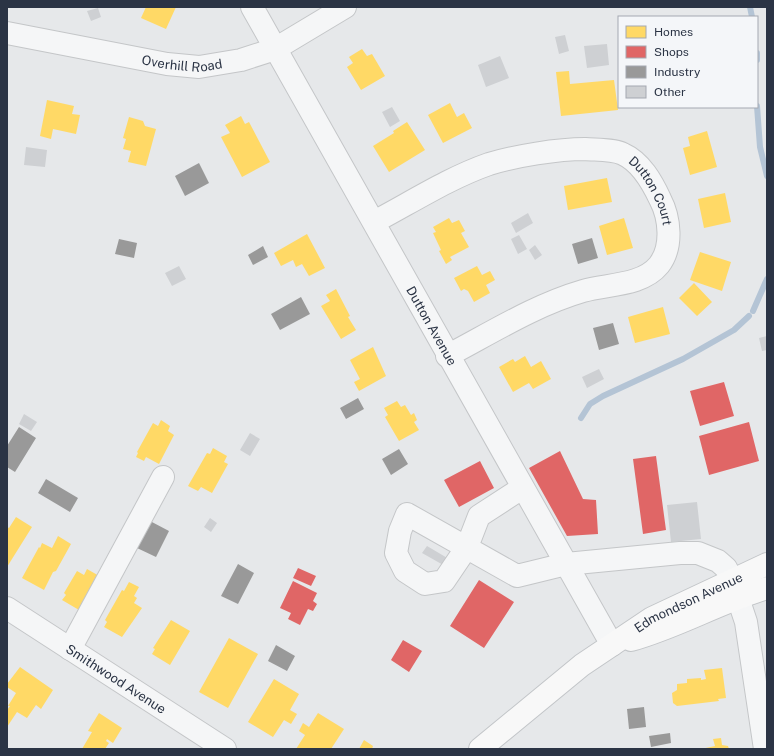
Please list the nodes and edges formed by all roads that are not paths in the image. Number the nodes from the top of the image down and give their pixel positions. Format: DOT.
graph roads {
  1 [pos="252,7"];
  2 [pos="345,7"];
  3 [pos="7,33"];
  4 [pos="275,48"];
  5 [pos="374,222"];
  6 [pos="447,356"];
  7 [pos="163,477"];
  8 [pos="522,488"];
  9 [pos="566,564"];
  10 [pos="767,564"];
  11 [pos="735,588"];
  12 [pos="767,588"];
  13 [pos="7,608"];
  14 [pos="612,645"];
  15 [pos="70,649"];
  16 [pos="225,749"];
  17 [pos="480,749"];
  18 [pos="765,749"];
  1 -- 4 [label="street, Dutton Avenue"];
  2 -- 4 [label="street, Overhill Road"];
  3 -- 4 [label="street, Overhill Road"];
  4 -- 5 [label="street, Dutton Avenue"];
  5 -- 6 [label="street, Dutton Avenue"];
  5 -- 6 [label="street, Dutton Court"];
  6 -- 8 [label="street, Dutton Avenue"];
  7 -- 15 [label="street"];
  8 -- 9 [label="street, Dutton Avenue"];
  8 -- 9 [label="street"];
  9 -- 11 [label="street"];
  9 -- 14 [label="street, Dutton Avenue"];
  10 -- 11 [label="main road, Edmondson Avenue"];
  11 -- 12 [label="main road, Edmondson Avenue"];
  11 -- 14 [label="main road, Edmondson Avenue"];
  11 -- 18 [label="street"];
  13 -- 15 [label="street, Smithwood Avenue"];
  14 -- 17 [label="main road, Edmondson Avenue"];
  15 -- 16 [label="street, Smithwood Avenue"];
}
